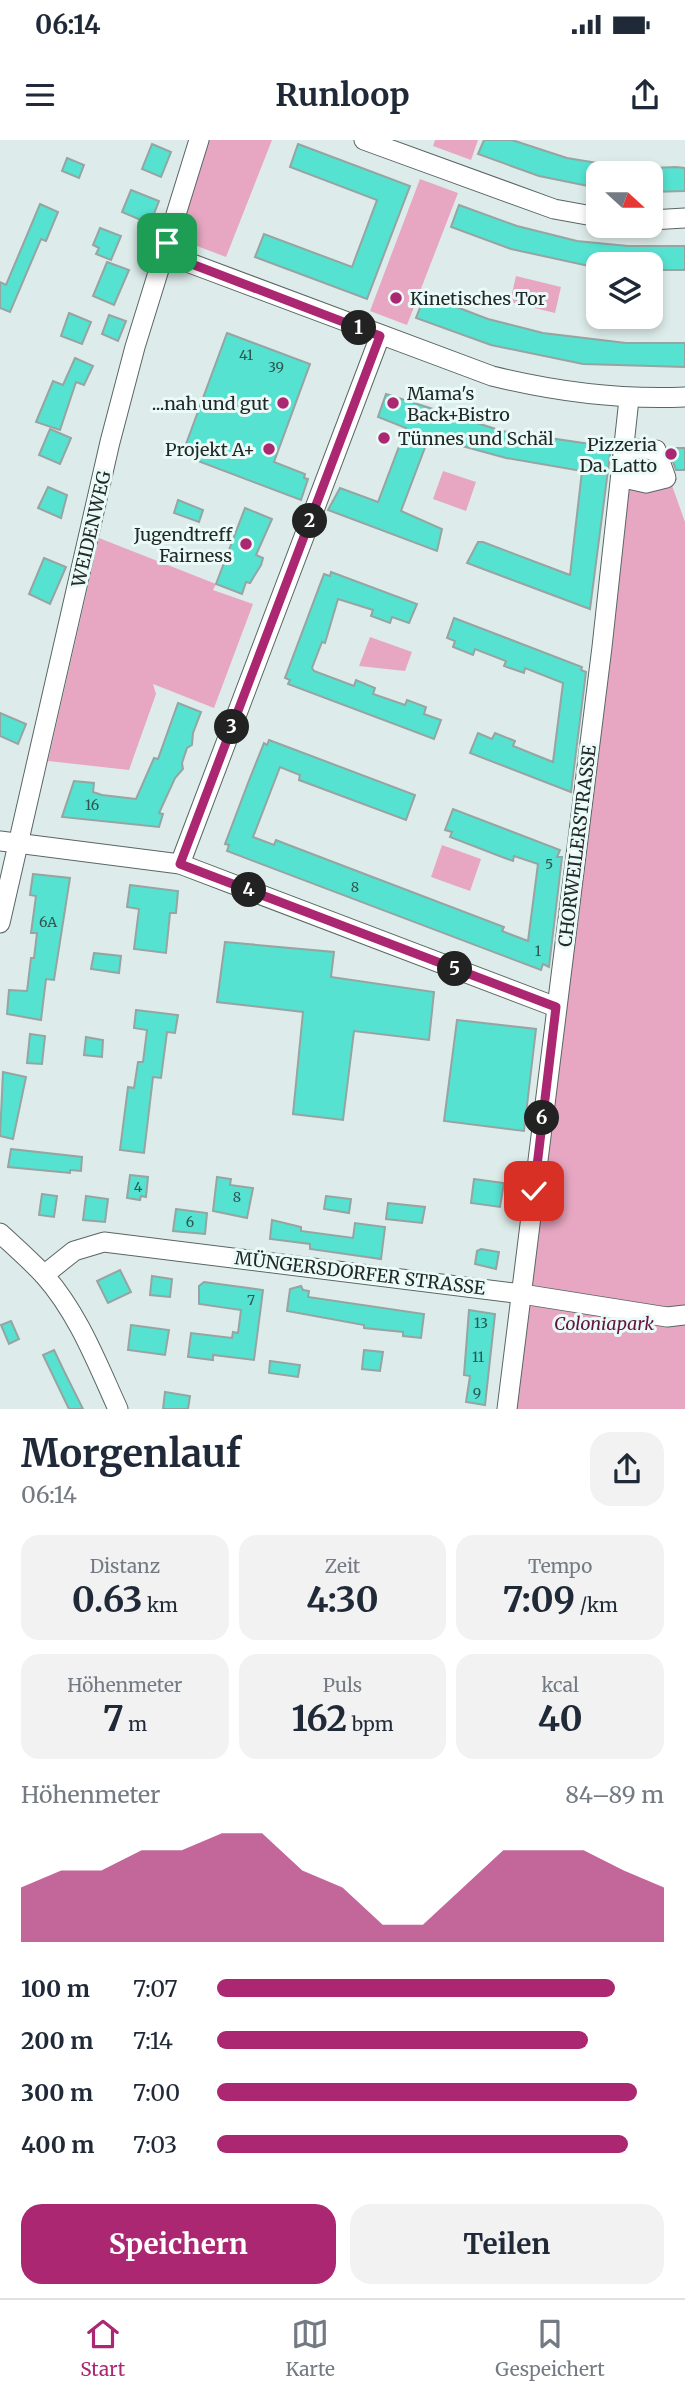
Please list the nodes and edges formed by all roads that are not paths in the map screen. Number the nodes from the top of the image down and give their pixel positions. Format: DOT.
graph roads {
  1 [pos="199,140"];
  2 [pos="364,140"];
  3 [pos="586,215"];
  4 [pos="685,218"];
  5 [pos="663,219"];
  6 [pos="163,253"];
  7 [pos="380,336"];
  8 [pos="685,397"];
  9 [pos="629,399"];
  10 [pos="9,842"];
  11 [pos="180,864"];
  12 [pos="0,923"];
  13 [pos="556,1007"];
  14 [pos="0,1233"];
  15 [pos="44,1275"];
  16 [pos="522,1294"];
  17 [pos="685,1315"];
  18 [pos="118,1409"];
  19 [pos="508,1409"];
  1 -- 6 [label="street, WEIDENWEG"];
  2 -- 3 [label="street"];
  4 -- 5 [label="street"];
  6 -- 7 [label="street"];
  6 -- 10 [label="street, WEIDENWEG"];
  7 -- 9 [label="street"];
  7 -- 11 [label="street"];
  8 -- 9 [label="street"];
  9 -- 13 [label="street, CHORWEILERSTRASSE"];
  10 -- 11 [label="street"];
  10 -- 12 [label="street, WEIDENWEG"];
  11 -- 13 [label="street"];
  13 -- 16 [label="street, CHORWEILERSTRASSE"];
  14 -- 15 [label="street"];
  15 -- 16 [label="street, MÜNGERSDORFER STRASSE"];
  15 -- 18 [label="street"];
  16 -- 17 [label="street, MÜNGERSDORFER STRASSE"];
  16 -- 19 [label="street, CHORWEILERSTRASSE"];
}
